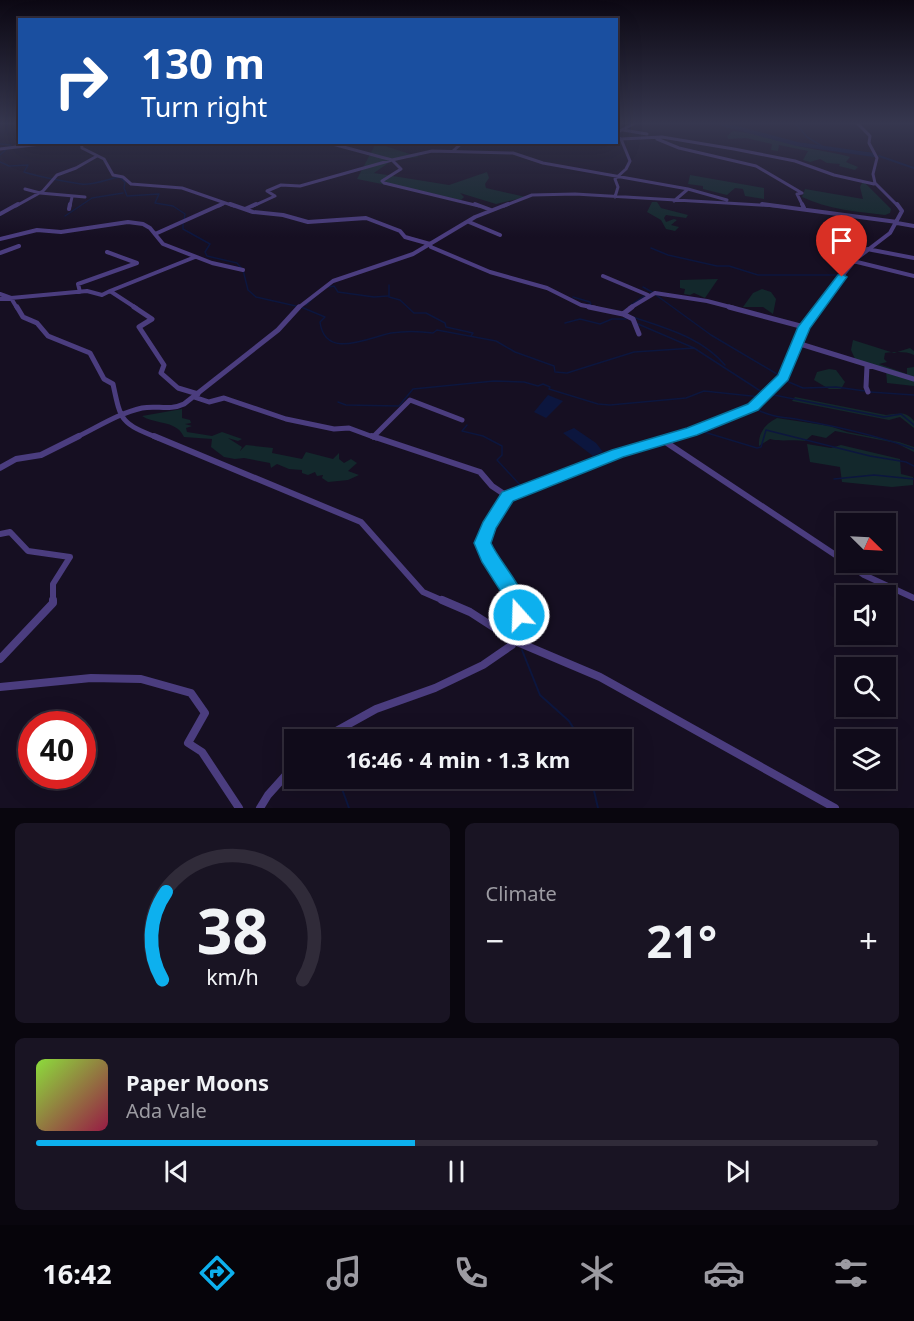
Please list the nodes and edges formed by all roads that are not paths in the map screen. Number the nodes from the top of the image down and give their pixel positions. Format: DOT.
graph roads {
  1 [pos="87,162"];
  2 [pos="106,162"];
  3 [pos="386,162"];
  4 [pos="394,162"];
  5 [pos="539,162"];
  6 [pos="630,162"];
  7 [pos="739,162"];
  8 [pos="796,162"];
  9 [pos="876,162"];
  10 [pos="617,177"];
  11 [pos="874,184"];
  12 [pos="25,189"];
  13 [pos="688,189"];
  14 [pos="40,193"];
  15 [pos="72,197"];
  16 [pos="85,197"];
  17 [pos="615,197"];
  18 [pos="674,201"];
  19 [pos="728,201"];
  20 [pos="225,203"];
  21 [pos="0,207"];
  22 [pos="13,208"];
  23 [pos="804,208"];
  24 [pos="69,209"];
  25 [pos="245,209"];
  26 [pos="491,210"];
  27 [pos="0,214"];
  28 [pos="469,222"];
  29 [pos="897,223"];
  30 [pos="914,226"];
  31 [pos="155,234"];
  32 [pos="500,235"];
  33 [pos="0,239"];
  34 [pos="430,244"];
  35 [pos="19,246"];
  36 [pos="867,249"];
  37 [pos="107,252"];
  38 [pos="0,253"];
  39 [pos="195,257"];
  40 [pos="914,258"];
  41 [pos="853,261"];
  42 [pos="243,270"];
  43 [pos="603,276"];
  44 [pos="914,276"];
  45 [pos="110,291"];
  46 [pos="80,292"];
  47 [pos="0,294"];
  48 [pos="652,294"];
  49 [pos="11,298"];
  50 [pos="0,299"];
  51 [pos="625,312"];
  52 [pos="804,327"];
  53 [pos="639,334"];
  54 [pos="797,343"];
  55 [pos="867,366"];
  56 [pos="914,379"];
  57 [pos="868,392"];
  58 [pos="196,395"];
  59 [pos="120,416"];
  60 [pos="462,420"];
  61 [pos="373,437"];
  62 [pos="664,441"];
  63 [pos="0,468"];
  64 [pos="507,496"];
  65 [pos="0,534"];
  66 [pos="836,555"];
  67 [pos="861,573"];
  68 [pos="914,598"];
  69 [pos="515,641"];
  70 [pos="0,659"];
  71 [pos="0,687"];
  72 [pos="340,729"];
  73 [pos="284,777"];
  74 [pos="239,808"];
  75 [pos="260,808"];
  76 [pos="835,808"];
  1 -- 14 [label="street"];
  2 -- 20 [label="street"];
  3 -- 25 [label="street"];
  4 -- 26 [label="street"];
  5 -- 10 [label="street"];
  6 -- 10 [label="street"];
  7 -- 23 [label="street"];
  8 -- 11 [label="street"];
  9 -- 11 [label="street"];
  10 -- 13 [label="street"];
  10 -- 17 [label="street"];
  11 -- 29 [label="street"];
  12 -- 14 [label="street"];
  13 -- 18 [label="street"];
  13 -- 19 [label="street"];
  14 -- 15 [label="street"];
  14 -- 22 [label="street"];
  15 -- 16 [label="street"];
  15 -- 24 [label="street"];
  17 -- 18 [label="street"];
  17 -- 26 [label="street"];
  18 -- 19 [label="street"];
  19 -- 23 [label="street"];
  20 -- 25 [label="street"];
  20 -- 31 [label="street"];
  21 -- 22 [label="street"];
  22 -- 27 [label="street"];
  23 -- 29 [label="street"];
  25 -- 34 [label="street"];
  26 -- 28 [label="street"];
  28 -- 32 [label="street"];
  28 -- 34 [label="street"];
  29 -- 30 [label="street"];
  29 -- 36 [label="street"];
  31 -- 33 [label="street"];
  31 -- 39 [label="street"];
  34 -- 51 [label="street"];
  34 -- 58 [label="street"];
  35 -- 38 [label="street"];
  36 -- 40 [label="street"];
  36 -- 41 [label="street"];
  37 -- 46 [label="street"];
  39 -- 42 [label="street"];
  39 -- 45 [label="street"];
  41 -- 44 [label="street"];
  41 -- 52 [label="street"];
  43 -- 48 [label="street"];
  45 -- 46 [label="street"];
  45 -- 58 [label="street"];
  46 -- 49 [label="street"];
  47 -- 49 [label="street"];
  48 -- 51 [label="street"];
  48 -- 52 [label="street"];
  49 -- 50 [label="street"];
  49 -- 59 [label="street"];
  51 -- 53 [label="street"];
  52 -- 54 [label="street"];
  54 -- 55 [label="street"];
  54 -- 62 [label="street"];
  55 -- 56 [label="street"];
  55 -- 57 [label="street"];
  58 -- 59 [label="street"];
  58 -- 61 [label="street"];
  59 -- 63 [label="street"];
  59 -- 69 [label="street"];
  60 -- 61 [label="street"];
  61 -- 64 [label="street"];
  62 -- 64 [label="street"];
  62 -- 66 [label="street"];
  64 -- 69 [label="street"];
  65 -- 70 [label="street"];
  67 -- 68 [label="street"];
  69 -- 72 [label="street"];
  69 -- 76 [label="street"];
  71 -- 74 [label="street"];
  73 -- 75 [label="street"];
}
